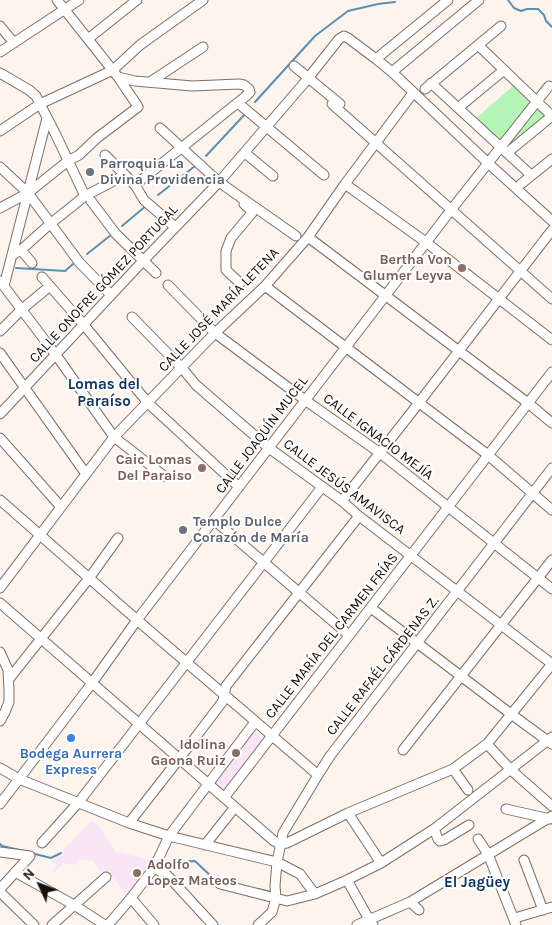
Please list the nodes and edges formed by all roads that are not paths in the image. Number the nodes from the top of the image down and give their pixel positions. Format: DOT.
graph roads {
  1 [pos="57,0"];
  2 [pos="78,0"];
  3 [pos="138,0"];
  4 [pos="204,0"];
  5 [pos="448,0"];
  6 [pos="479,0"];
  7 [pos="65,10"];
  8 [pos="0,26"];
  9 [pos="501,26"];
  10 [pos="88,39"];
  11 [pos="14,43"];
  12 [pos="478,45"];
  13 [pos="203,47"];
  14 [pos="0,52"];
  15 [pos="376,59"];
  16 [pos="294,66"];
  17 [pos="504,70"];
  18 [pos="0,72"];
  19 [pos="392,72"];
  20 [pos="115,74"];
  21 [pos="308,78"];
  22 [pos="150,82"];
  23 [pos="548,86"];
  24 [pos="413,93"];
  25 [pos="536,101"];
  26 [pos="238,103"];
  27 [pos="40,104"];
  28 [pos="458,108"];
  29 [pos="552,116"];
  30 [pos="47,118"];
  31 [pos="267,127"];
  32 [pos="160,128"];
  33 [pos="0,130"];
  34 [pos="375,143"];
  35 [pos="181,148"];
  36 [pos="504,150"];
  37 [pos="245,153"];
  38 [pos="105,155"];
  39 [pos="552,159"];
  40 [pos="68,161"];
  41 [pos="488,163"];
  42 [pos="0,167"];
  43 [pos="125,175"];
  44 [pos="324,175"];
  45 [pos="531,175"];
  46 [pos="273,176"];
  47 [pos="221,183"];
  48 [pos="345,184"];
  49 [pos="521,184"];
  50 [pos="135,185"];
  51 [pos="28,193"];
  52 [pos="88,198"];
  53 [pos="0,208"];
  54 [pos="451,210"];
  55 [pos="550,217"];
  56 [pos="50,224"];
  57 [pos="175,227"];
  58 [pos="552,230"];
  59 [pos="296,236"];
  60 [pos="308,237"];
  61 [pos="426,243"];
  62 [pos="21,250"];
  63 [pos="12,255"];
  64 [pos="143,261"];
  65 [pos="32,263"];
  66 [pos="520,271"];
  67 [pos="156,273"];
  68 [pos="42,277"];
  69 [pos="2,283"];
  70 [pos="240,283"];
  71 [pos="168,285"];
  72 [pos="50,286"];
  73 [pos="265,286"];
  74 [pos="111,295"];
  75 [pos="386,296"];
  76 [pos="552,299"];
  77 [pos="499,300"];
  78 [pos="21,310"];
  79 [pos="132,317"];
  80 [pos="84,325"];
  81 [pos="0,331"];
  82 [pos="215,333"];
  83 [pos="552,340"];
  84 [pos="346,347"];
  85 [pos="459,351"];
  86 [pos="0,354"];
  87 [pos="56,355"];
  88 [pos="182,368"];
  89 [pos="552,372"];
  90 [pos="25,387"];
  91 [pos="305,400"];
  92 [pos="148,403"];
  93 [pos="419,403"];
  94 [pos="528,403"];
  95 [pos="0,414"];
  96 [pos="552,423"];
  97 [pos="114,437"];
  98 [pos="0,438"];
  99 [pos="270,448"];
  100 [pos="380,453"];
  101 [pos="488,455"];
  102 [pos="552,468"];
  103 [pos="86,474"];
  104 [pos="164,476"];
  105 [pos="240,487"];
  106 [pos="322,487"];
  107 [pos="533,493"];
  108 [pos="342,500"];
  109 [pos="2,505"];
  110 [pos="61,507"];
  111 [pos="448,507"];
  112 [pos="552,510"];
  113 [pos="360,516"];
  114 [pos="214,520"];
  115 [pos="40,535"];
  116 [pos="118,538"];
  117 [pos="494,543"];
  118 [pos="411,556"];
  119 [pos="552,560"];
  120 [pos="264,563"];
  121 [pos="90,577"];
  122 [pos="538,578"];
  123 [pos="0,588"];
  124 [pos="552,589"];
  125 [pos="457,591"];
  126 [pos="299,593"];
  127 [pos="0,603"];
  128 [pos="371,608"];
  129 [pos="137,620"];
  130 [pos="501,625"];
  131 [pos="349,636"];
  132 [pos="41,638"];
  133 [pos="417,643"];
  134 [pos="0,652"];
  135 [pos="186,662"];
  136 [pos="552,664"];
  137 [pos="461,676"];
  138 [pos="8,679"];
  139 [pos="92,683"];
  140 [pos="224,694"];
  141 [pos="511,714"];
  142 [pos="0,721"];
  143 [pos="255,722"];
  144 [pos="139,724"];
  145 [pos="272,736"];
  146 [pos="551,740"];
  147 [pos="488,744"];
  148 [pos="403,750"];
  149 [pos="179,759"];
  150 [pos="0,768"];
  151 [pos="453,769"];
  152 [pos="511,770"];
  153 [pos="318,775"];
  154 [pos="19,779"];
  155 [pos="208,784"];
  156 [pos="468,790"];
  157 [pos="224,798"];
  158 [pos="78,802"];
  159 [pos="0,804"];
  160 [pos="552,806"];
  161 [pos="235,807"];
  162 [pos="506,809"];
  163 [pos="348,813"];
  164 [pos="551,818"];
  165 [pos="129,823"];
  166 [pos="469,825"];
  167 [pos="434,829"];
  168 [pos="169,836"];
  169 [pos="478,839"];
  170 [pos="42,843"];
  171 [pos="280,844"];
  172 [pos="206,845"];
  173 [pos="0,852"];
  174 [pos="488,854"];
  175 [pos="524,860"];
  176 [pos="277,862"];
  177 [pos="381,863"];
  178 [pos="154,868"];
  179 [pos="15,872"];
  180 [pos="106,877"];
  181 [pos="347,880"];
  182 [pos="220,884"];
  183 [pos="0,891"];
  184 [pos="315,894"];
  185 [pos="132,898"];
  186 [pos="276,898"];
  187 [pos="410,902"];
  188 [pos="74,905"];
  189 [pos="548,908"];
  190 [pos="419,910"];
  191 [pos="371,922"];
  192 [pos="516,922"];
  193 [pos="34,925"];
  194 [pos="52,925"];
  195 [pos="107,925"];
  196 [pos="154,925"];
  197 [pos="213,925"];
  198 [pos="258,925"];
  199 [pos="357,925"];
  1 -- 7 [label="street"];
  2 -- 7 [label="street"];
  3 -- 10 [label="street"];
  4 -- 20 [label="street"];
  5 -- 15 [label="street"];
  6 -- 19 [label="street"];
  7 -- 10 [label="street"];
  7 -- 11 [label="street"];
  8 -- 11 [label="street"];
  9 -- 12 [label="street"];
  10 -- 20 [label="street"];
  11 -- 14 [label="street"];
  12 -- 17 [label="street"];
  12 -- 28 [label="street"];
  13 -- 22 [label="street"];
  15 -- 19 [label="street"];
  15 -- 21 [label="street, CALLE ONOFRE GÓMEZ PORTUGAL"];
  16 -- 21 [label="street"];
  17 -- 25 [label="street"];
  17 -- 28 [label="street"];
  18 -- 27 [label="street"];
  19 -- 24 [label="street"];
  20 -- 22 [label="street"];
  20 -- 27 [label="street"];
  20 -- 40 [label="street"];
  21 -- 31 [label="street, CALLE ONOFRE GÓMEZ PORTUGAL"];
  21 -- 34 [label="street"];
  22 -- 26 [label="street"];
  23 -- 25 [label="street, CALLE JOAQUÍN MUCEL"];
  24 -- 34 [label="street, CALLE JOSÉ MARÍA LETENA"];
  24 -- 41 [label="street"];
  25 -- 29 [label="street"];
  25 -- 36 [label="street, CALLE JOAQUÍN MUCEL"];
  26 -- 31 [label="street"];
  26 -- 35 [label="street"];
  27 -- 30 [label="street"];
  27 -- 33 [label="street"];
  28 -- 36 [label="street"];
  29 -- 36 [label="street"];
  30 -- 40 [label="street"];
  30 -- 51 [label="street"];
  31 -- 37 [label="street, CALLE ONOFRE GÓMEZ PORTUGAL"];
  31 -- 44 [label="street"];
  32 -- 35 [label="street"];
  34 -- 48 [label="street, CALLE JOSÉ MARÍA LETENA"];
  34 -- 54 [label="street"];
  35 -- 47 [label="street"];
  35 -- 50 [label="street"];
  36 -- 41 [label="street, CALLE JOAQUÍN MUCEL"];
  36 -- 45 [label="street"];
  37 -- 46 [label="street"];
  37 -- 47 [label="street, CALLE ONOFRE GÓMEZ PORTUGAL"];
  38 -- 43 [label="street"];
  39 -- 45 [label="street"];
  40 -- 51 [label="street"];
  40 -- 52 [label="street"];
  41 -- 54 [label="street, CALLE JOAQUÍN MUCEL"];
  41 -- 55 [label="street"];
  42 -- 51 [label="street"];
  43 -- 50 [label="street"];
  43 -- 52 [label="street"];
  45 -- 49 [label="street"];
  47 -- 57 [label="street, CALLE ONOFRE GÓMEZ PORTUGAL"];
  47 -- 59 [label="street"];
  47 -- 70 [label="street"];
  48 -- 60 [label="street, CALLE JOSÉ MARÍA LETENA"];
  48 -- 61 [label="street"];
  50 -- 57 [label="street"];
  51 -- 53 [label="street"];
  51 -- 56 [label="street"];
  51 -- 63 [label="street"];
  52 -- 56 [label="street"];
  52 -- 64 [label="street"];
  54 -- 61 [label="street, CALLE JOAQUÍN MUCEL"];
  54 -- 66 [label="street"];
  56 -- 62 [label="street"];
  56 -- 74 [label="street"];
  57 -- 64 [label="street, CALLE ONOFRE GÓMEZ PORTUGAL"];
  58 -- 66 [label="street"];
  60 -- 73 [label="street, CALLE JOSÉ MARÍA LETENA"];
  60 -- 75 [label="street"];
  61 -- 75 [label="street, CALLE JOAQUÍN MUCEL"];
  61 -- 77 [label="street"];
  62 -- 63 [label="street"];
  62 -- 65 [label="street"];
  63 -- 69 [label="street"];
  64 -- 67 [label="street"];
  64 -- 74 [label="street, CALLE ONOFRE GÓMEZ PORTUGAL"];
  66 -- 76 [label="street"];
  66 -- 77 [label="street"];
  68 -- 72 [label="street"];
  69 -- 78 [label="street"];
  71 -- 82 [label="street, CALLE IGNACIO MEJÍA"];
  72 -- 78 [label="street"];
  72 -- 80 [label="street"];
  73 -- 82 [label="street, CALLE JOSÉ MARÍA LETENA"];
  73 -- 84 [label="street"];
  74 -- 80 [label="street, CALLE ONOFRE GÓMEZ PORTUGAL"];
  75 -- 84 [label="street, CALLE JOAQUÍN MUCEL"];
  75 -- 85 [label="street"];
  77 -- 83 [label="street"];
  77 -- 85 [label="street"];
  78 -- 81 [label="street"];
  78 -- 87 [label="street"];
  79 -- 88 [label="street, CALLE JESÚS AMAVISCA"];
  80 -- 87 [label="street, CALLE ONOFRE GÓMEZ PORTUGAL"];
  80 -- 92 [label="street"];
  82 -- 88 [label="street, CALLE JOSÉ MARÍA LETENA"];
  82 -- 91 [label="street, CALLE IGNACIO MEJÍA"];
  84 -- 91 [label="street, CALLE JOAQUÍN MUCEL"];
  84 -- 93 [label="street"];
  85 -- 93 [label="street"];
  85 -- 94 [label="street"];
  86 -- 90 [label="street"];
  87 -- 90 [label="street, CALLE ONOFRE GÓMEZ PORTUGAL"];
  87 -- 97 [label="street"];
  88 -- 92 [label="street, CALLE JOSÉ MARÍA LETENA"];
  88 -- 99 [label="street, CALLE JESÚS AMAVISCA"];
  89 -- 94 [label="street, CALLE MARÍA DEL CARMEN FRÍAS"];
  90 -- 95 [label="street, CALLE ONOFRE GÓMEZ PORTUGAL"];
  90 -- 103 [label="street"];
  91 -- 99 [label="street, CALLE JOAQUÍN MUCEL"];
  91 -- 100 [label="street, CALLE IGNACIO MEJÍA"];
  92 -- 97 [label="street, CALLE JOSÉ MARÍA LETENA"];
  92 -- 105 [label="street"];
  93 -- 100 [label="street"];
  93 -- 101 [label="street"];
  94 -- 96 [label="street"];
  94 -- 101 [label="street, CALLE MARÍA DEL CARMEN FRÍAS"];
  97 -- 103 [label="street, CALLE JOSÉ MARÍA LETENA"];
  97 -- 104 [label="street"];
  98 -- 110 [label="street"];
  99 -- 105 [label="street, CALLE JOAQUÍN MUCEL"];
  99 -- 106 [label="street, CALLE JESÚS AMAVISCA"];
  100 -- 108 [label="street"];
  100 -- 111 [label="street, CALLE IGNACIO MEJÍA"];
  101 -- 107 [label="street"];
  101 -- 111 [label="street, CALLE MARÍA DEL CARMEN FRÍAS"];
  102 -- 107 [label="street, CALLE RAFAÉL CÁRDENAS Z."];
  103 -- 110 [label="street, CALLE JOSÉ MARÍA LETENA"];
  105 -- 114 [label="street, CALLE JOAQUÍN MUCEL"];
  106 -- 108 [label="street, CALLE JESÚS AMAVISCA"];
  106 -- 120 [label="street"];
  107 -- 112 [label="street"];
  107 -- 117 [label="street, CALLE RAFAÉL CÁRDENAS Z."];
  108 -- 113 [label="street, CALLE JESÚS AMAVISCA"];
  109 -- 115 [label="street"];
  110 -- 115 [label="street, CALLE JOSÉ MARÍA LETENA"];
  111 -- 117 [label="street, CALLE IGNACIO MEJÍA"];
  111 -- 118 [label="street, CALLE MARÍA DEL CARMEN FRÍAS"];
  113 -- 118 [label="street, CALLE JESÚS AMAVISCA"];
  113 -- 126 [label="street"];
  114 -- 120 [label="street"];
  114 -- 129 [label="street, CALLE JOAQUÍN MUCEL"];
  115 -- 121 [label="street"];
  115 -- 123 [label="street, CALLE JOSÉ MARÍA LETENA"];
  116 -- 121 [label="street"];
  117 -- 122 [label="street, CALLE IGNACIO MEJÍA"];
  117 -- 125 [label="street, CALLE RAFAÉL CÁRDENAS Z."];
  118 -- 125 [label="street, CALLE JESÚS AMAVISCA"];
  118 -- 128 [label="street, CALLE MARÍA DEL CARMEN FRÍAS"];
  119 -- 122 [label="street"];
  120 -- 126 [label="street"];
  120 -- 135 [label="street"];
  121 -- 129 [label="street"];
  121 -- 132 [label="street"];
  122 -- 124 [label="street, CALLE IGNACIO MEJÍA"];
  122 -- 130 [label="street"];
  125 -- 130 [label="street, CALLE JESÚS AMAVISCA"];
  125 -- 133 [label="street, CALLE RAFAÉL CÁRDENAS Z."];
  126 -- 131 [label="street"];
  126 -- 140 [label="street"];
  127 -- 132 [label="street"];
  128 -- 131 [label="street, CALLE MARÍA DEL CARMEN FRÍAS"];
  128 -- 133 [label="street"];
  129 -- 135 [label="street"];
  129 -- 139 [label="street, CALLE JOAQUÍN MUCEL"];
  130 -- 136 [label="street, CALLE JESÚS AMAVISCA"];
  130 -- 137 [label="street"];
  131 -- 145 [label="street, CALLE MARÍA DEL CARMEN FRÍAS"];
  132 -- 138 [label="street"];
  132 -- 139 [label="street"];
  133 -- 137 [label="street"];
  133 -- 153 [label="street, CALLE RAFAÉL CÁRDENAS Z."];
  134 -- 138 [label="street"];
  135 -- 140 [label="street"];
  135 -- 144 [label="street"];
  136 -- 141 [label="street"];
  137 -- 141 [label="street"];
  137 -- 148 [label="street"];
  138 -- 142 [label="street"];
  139 -- 144 [label="street"];
  139 -- 154 [label="street, CALLE JOAQUÍN MUCEL"];
  140 -- 143 [label="street"];
  140 -- 149 [label="street"];
  141 -- 146 [label="street"];
  141 -- 147 [label="street"];
  143 -- 145 [label="street"];
  143 -- 155 [label="street, CALLE MARÍA DEL CARMEN FRÍAS"];
  144 -- 149 [label="street"];
  144 -- 158 [label="street"];
  145 -- 153 [label="street"];
  145 -- 157 [label="street, CALLE MARÍA DEL CARMEN FRÍAS"];
  146 -- 152 [label="street"];
  147 -- 151 [label="street"];
  147 -- 152 [label="street"];
  149 -- 155 [label="street"];
  149 -- 165 [label="street"];
  150 -- 154 [label="street"];
  151 -- 156 [label="street"];
  151 -- 163 [label="street"];
  152 -- 160 [label="street"];
  152 -- 167 [label="street"];
  153 -- 171 [label="street, CALLE RAFAÉL CÁRDENAS Z."];
  154 -- 158 [label="street"];
  154 -- 159 [label="street, CALLE JOAQUÍN MUCEL"];
  155 -- 157 [label="street"];
  155 -- 168 [label="street, CALLE MARÍA DEL CARMEN FRÍAS"];
  157 -- 161 [label="street"];
  158 -- 165 [label="street"];
  158 -- 170 [label="street"];
  161 -- 171 [label="street"];
  161 -- 172 [label="street"];
  162 -- 164 [label="street"];
  163 -- 171 [label="street"];
  163 -- 177 [label="street"];
  164 -- 174 [label="street"];
  165 -- 168 [label="street"];
  166 -- 167 [label="street"];
  167 -- 177 [label="street"];
  168 -- 172 [label="street"];
  168 -- 178 [label="street, CALLE MARÍA DEL CARMEN FRÍAS"];
  169 -- 174 [label="street"];
  171 -- 176 [label="street, CALLE RAFAÉL CÁRDENAS Z."];
  172 -- 176 [label="street"];
  173 -- 179 [label="street"];
  174 -- 187 [label="street"];
  174 -- 192 [label="street"];
  175 -- 189 [label="street"];
  176 -- 184 [label="street"];
  176 -- 186 [label="street, CALLE RAFAÉL CÁRDENAS Z."];
  177 -- 181 [label="street"];
  178 -- 185 [label="street, CALLE MARÍA DEL CARMEN FRÍAS"];
  178 -- 197 [label="street"];
  179 -- 183 [label="street"];
  179 -- 188 [label="street"];
  180 -- 188 [label="street"];
  181 -- 184 [label="street"];
  181 -- 191 [label="street"];
  182 -- 186 [label="street"];
  183 -- 193 [label="street"];
  184 -- 186 [label="street"];
  185 -- 195 [label="street, CALLE MARÍA DEL CARMEN FRÍAS"];
  185 -- 196 [label="street"];
  186 -- 198 [label="street"];
  187 -- 190 [label="street"];
  187 -- 191 [label="street"];
  188 -- 194 [label="street"];
  188 -- 195 [label="street"];
  189 -- 192 [label="street"];
  191 -- 199 [label="street"];
}
